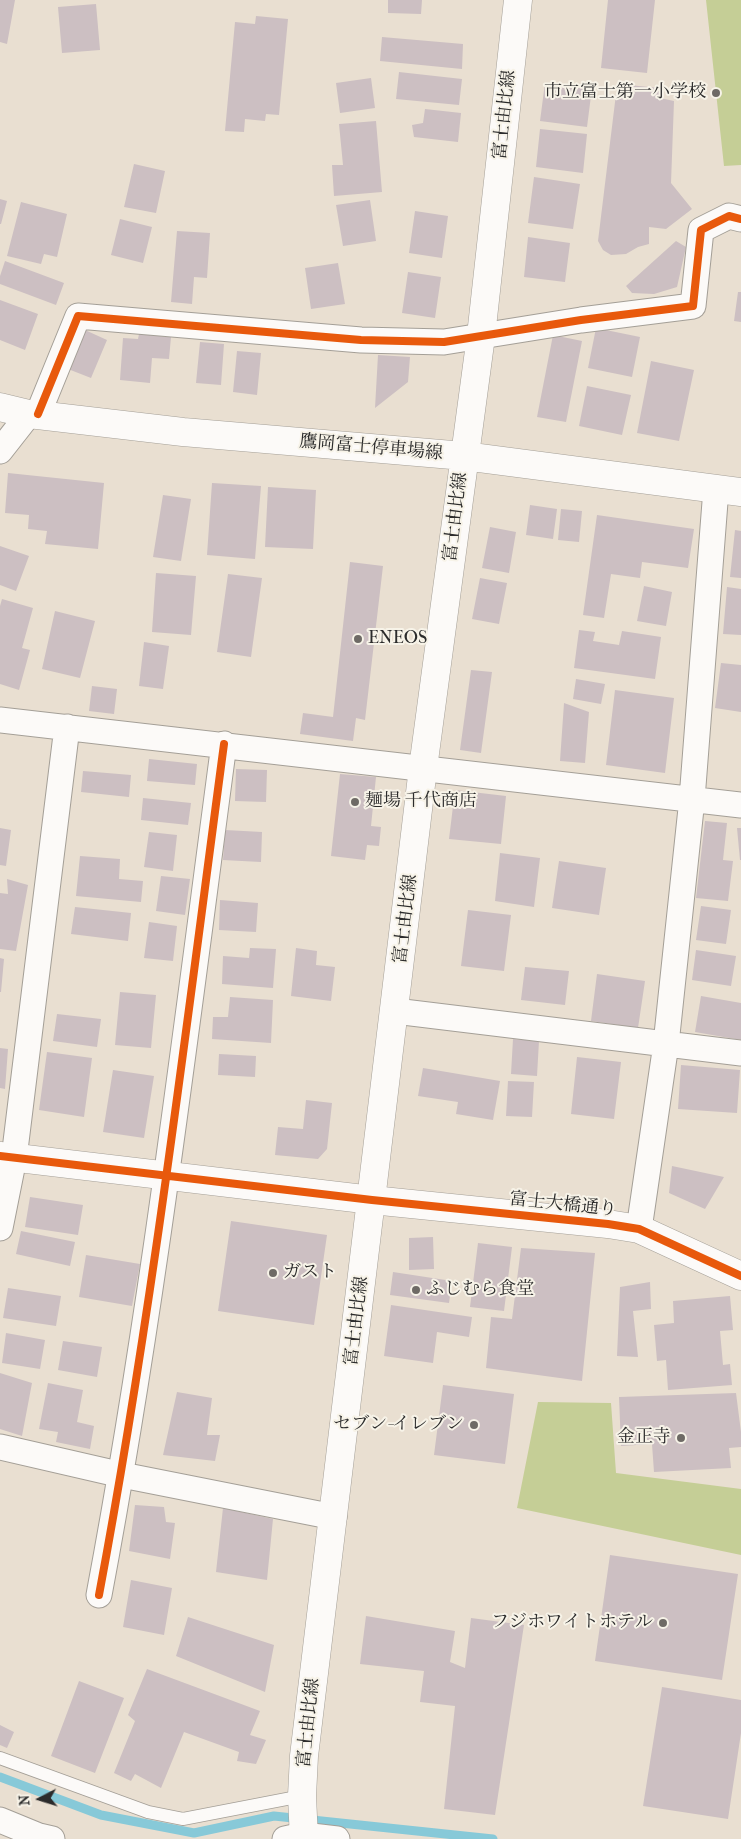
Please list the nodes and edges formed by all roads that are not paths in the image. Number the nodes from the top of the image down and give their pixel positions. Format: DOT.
graph roads {
  1 [pos="518,0"];
  2 [pos="741,219"];
  3 [pos="481,336"];
  4 [pos="0,407"];
  5 [pos="34,414"];
  6 [pos="0,451"];
  7 [pos="464,456"];
  8 [pos="728,490"];
  9 [pos="0,720"];
  10 [pos="67,728"];
  11 [pos="224,744"];
  12 [pos="423,768"];
  13 [pos="692,800"];
  14 [pos="741,805"];
  15 [pos="395,1011"];
  16 [pos="666,1044"];
  17 [pos="741,1053"];
  18 [pos="7,1157"];
  19 [pos="167,1176"];
  20 [pos="372,1200"];
  21 [pos="0,1228"];
  22 [pos="639,1229"];
  23 [pos="741,1276"];
  24 [pos="0,1447"];
  25 [pos="122,1475"];
  26 [pos="334,1516"];
  27 [pos="100,1595"];
  28 [pos="0,1758"];
  29 [pos="302,1798"];
  30 [pos="0,1820"];
  31 [pos="299,1836"];
  32 [pos="43,1838"];
  33 [pos="337,1839"];
  1 -- 3 [label="main road, 富士由比線"];
  2 -- 3 [label="street"];
  3 -- 5 [label="street"];
  3 -- 7 [label="main road, 富士由比線"];
  4 -- 5 [label="main road, 鷹岡富士停車場線"];
  5 -- 6 [label="street"];
  5 -- 7 [label="main road, 鷹岡富士停車場線"];
  7 -- 8 [label="main road, 鷹岡富士停車場線"];
  7 -- 12 [label="main road, 富士由比線"];
  8 -- 13 [label="street"];
  9 -- 10 [label="street"];
  10 -- 11 [label="street"];
  10 -- 18 [label="street"];
  11 -- 12 [label="street"];
  11 -- 19 [label="street"];
  12 -- 13 [label="street"];
  12 -- 15 [label="main road, 富士由比線"];
  13 -- 14 [label="street"];
  13 -- 16 [label="street"];
  15 -- 16 [label="street"];
  15 -- 20 [label="main road, 富士由比線"];
  16 -- 17 [label="street"];
  16 -- 22 [label="street"];
  18 -- 19 [label="main road, 富士大橋通り"];
  18 -- 21 [label="street"];
  19 -- 20 [label="main road, 富士大橋通り"];
  19 -- 25 [label="street"];
  20 -- 22 [label="main road, 富士大橋通り"];
  20 -- 26 [label="main road, 富士由比線"];
  22 -- 23 [label="main road, 富士大橋通り"];
  24 -- 25 [label="street"];
  25 -- 26 [label="street"];
  25 -- 27 [label="street"];
  26 -- 29 [label="main road, 富士由比線"];
  28 -- 29 [label="lane"];
  29 -- 31 [label="main road, 富士由比線"];
  30 -- 32 [label="street"];
  31 -- 33 [label="street"];
}
